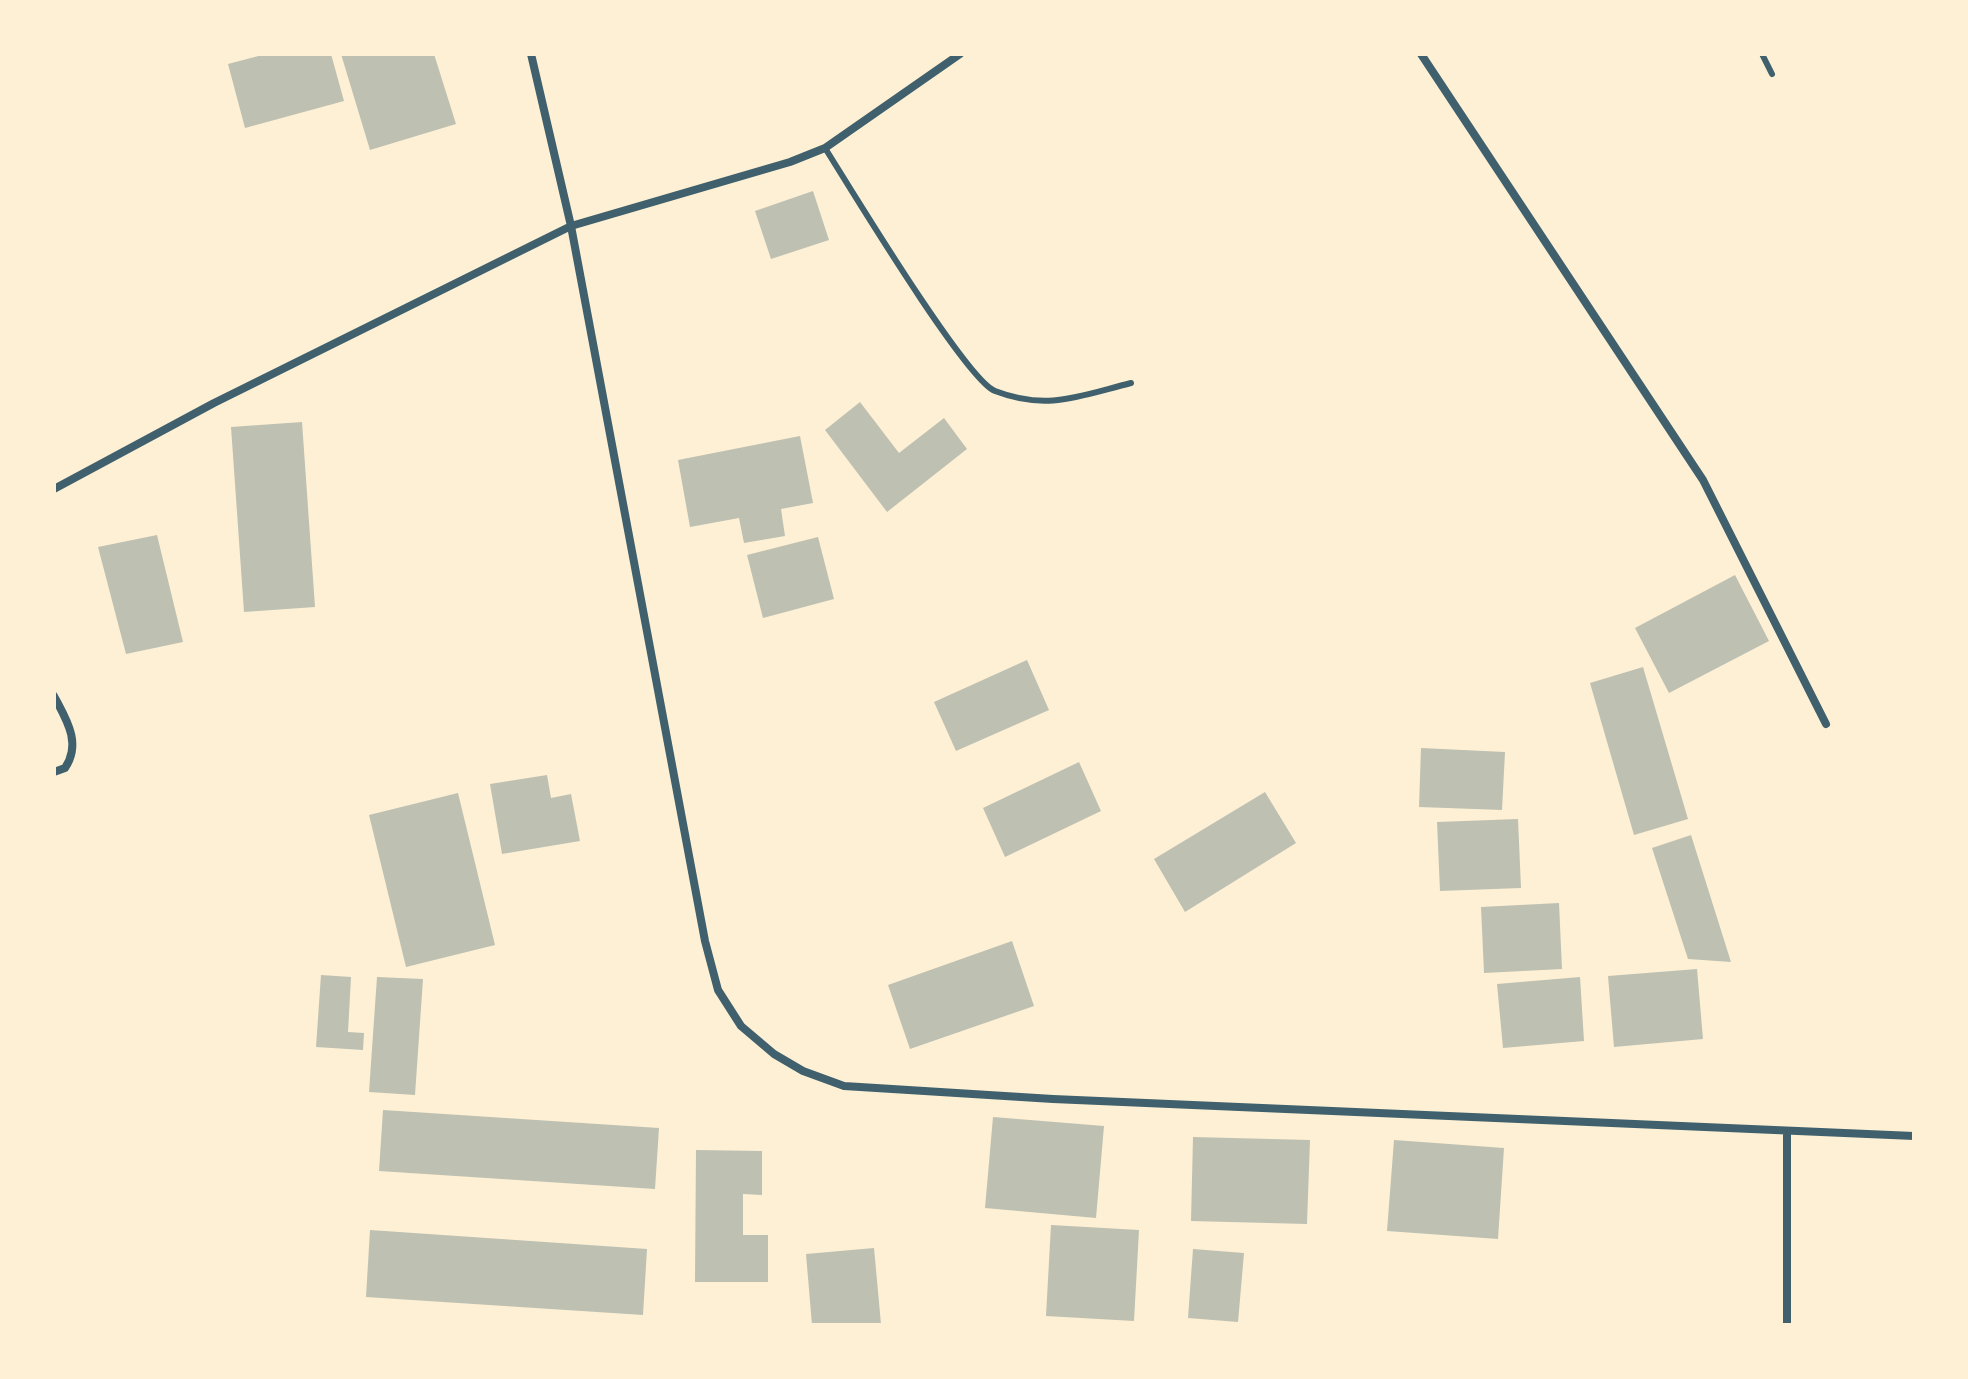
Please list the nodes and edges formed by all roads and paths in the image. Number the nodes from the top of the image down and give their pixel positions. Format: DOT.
graph roads {
  1 [pos="531,54"];
  2 [pos="960,54"];
  3 [pos="1421,54"];
  4 [pos="1762,54"];
  5 [pos="1772,74"];
  6 [pos="825,148"];
  7 [pos="571,226"];
  8 [pos="1131,383"];
  9 [pos="54,489"];
  10 [pos="54,696"];
  11 [pos="1826,724"];
  12 [pos="54,772"];
  13 [pos="1787,1131"];
  14 [pos="1914,1136"];
  15 [pos="1787,1325"];
  1 -- 7 [label="street"];
  2 -- 6 [label="street"];
  3 -- 11 [label="street"];
  4 -- 5 [label="lane"];
  6 -- 7 [label="street"];
  6 -- 8 [label="lane"];
  7 -- 9 [label="street"];
  7 -- 13 [label="street"];
  10 -- 12 [label="street"];
  13 -- 14 [label="street"];
  13 -- 15 [label="street"];
}
